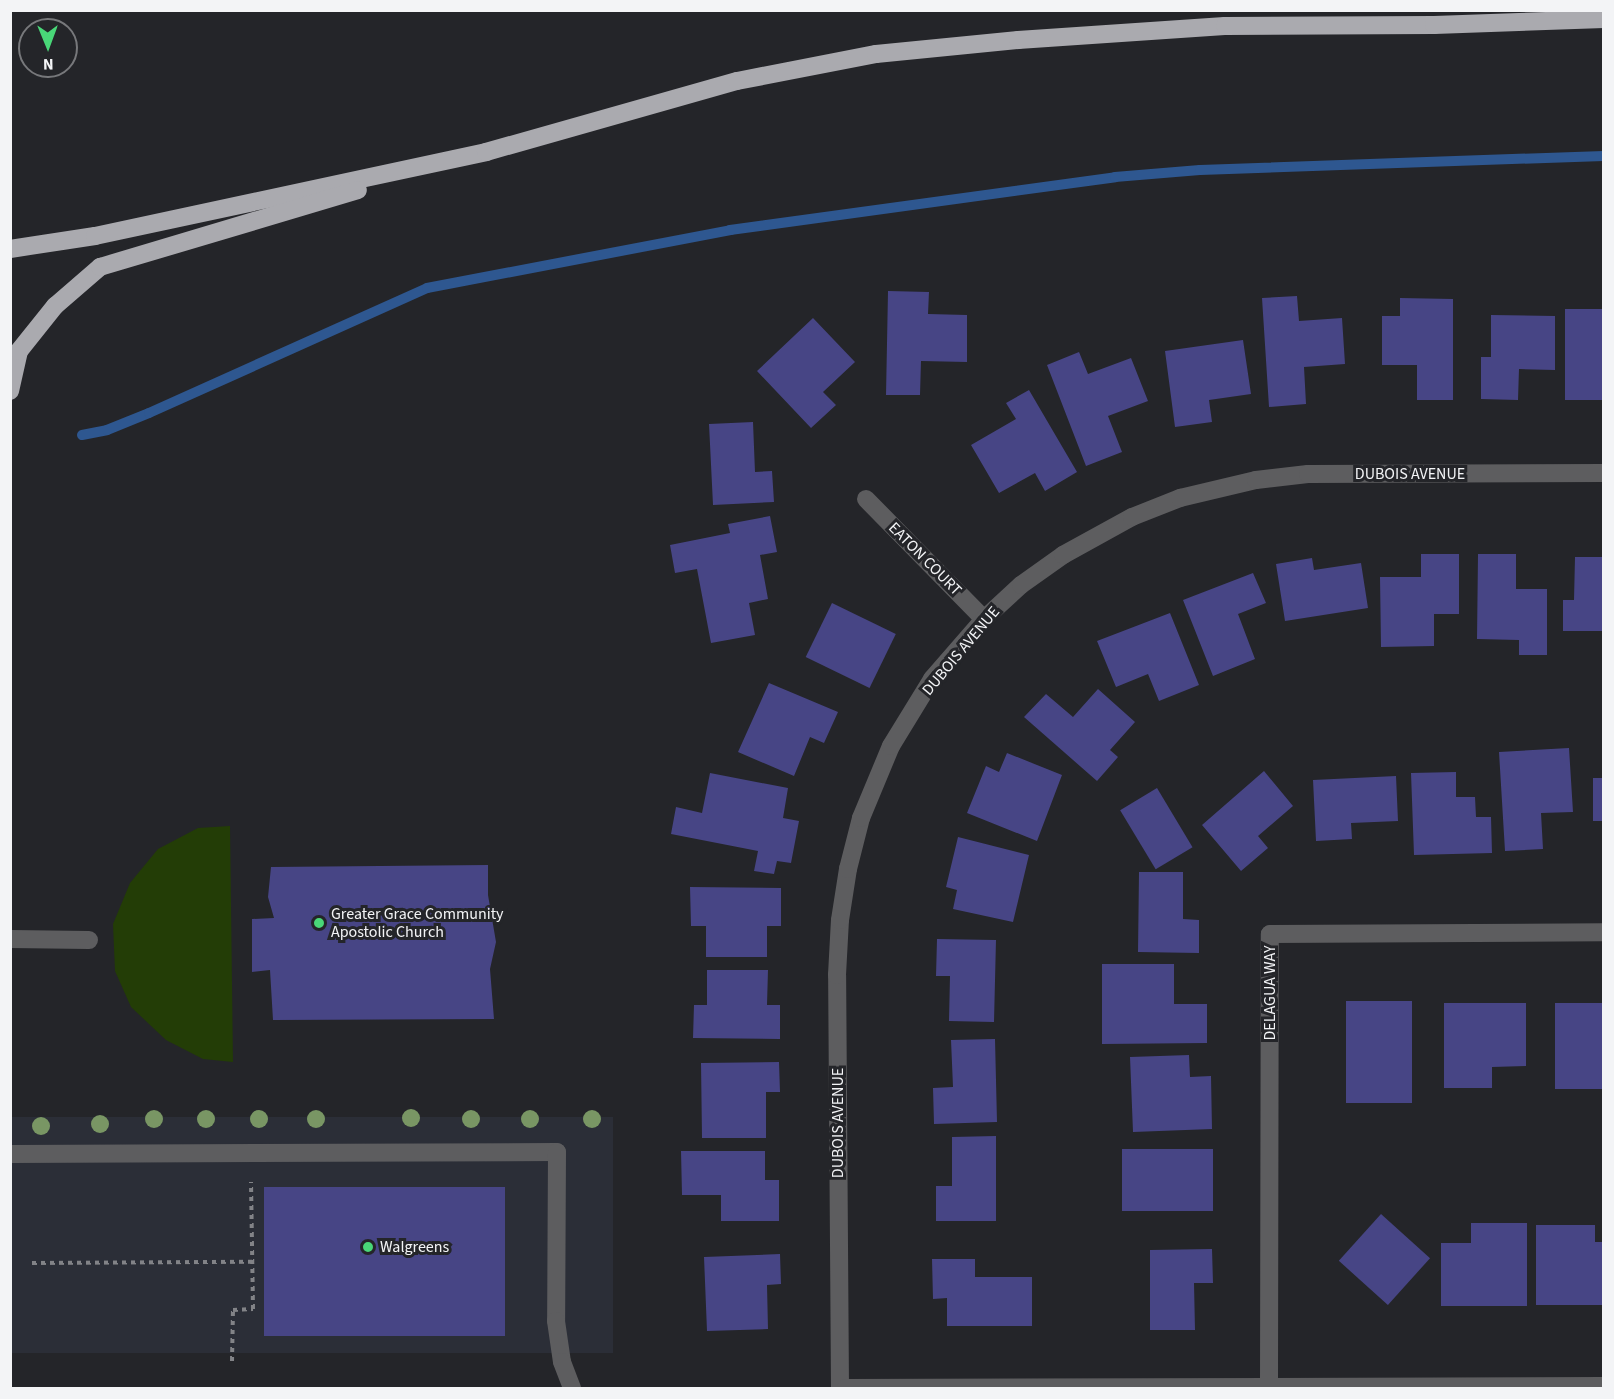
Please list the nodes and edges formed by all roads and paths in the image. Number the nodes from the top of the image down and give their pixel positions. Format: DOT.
graph roads {
  1 [pos="1604,19"];
  2 [pos="486,152"];
  3 [pos="10,249"];
  4 [pos="10,391"];
  5 [pos="1604,473"];
  6 [pos="866,499"];
  7 [pos="984,619"];
  8 [pos="1604,932"];
  9 [pos="10,939"];
  10 [pos="89,940"];
  11 [pos="10,1154"];
  12 [pos="251,1182"];
  13 [pos="252,1262"];
  14 [pos="32,1263"];
  15 [pos="232,1361"];
  16 [pos="1604,1386"];
  17 [pos="1269,1387"];
  18 [pos="972,1388"];
  19 [pos="572,1389"];
  20 [pos="840,1389"];
  21 [pos="846,1389"];
  1 -- 2 [label="highway"];
  2 -- 3 [label="highway"];
  2 -- 4 [label="highway"];
  5 -- 7 [label="street, DUBOIS AVENUE"];
  6 -- 7 [label="street, EATON COURT"];
  7 -- 20 [label="street, DUBOIS AVENUE"];
  8 -- 17 [label="street, DELAGUA WAY"];
  9 -- 10 [label="street"];
  11 -- 19 [label="street"];
  12 -- 13 [label="path"];
  13 -- 14 [label="path"];
  13 -- 15 [label="path"];
  16 -- 17 [label="street"];
  17 -- 18 [label="street"];
  18 -- 21 [label="street"];
}
